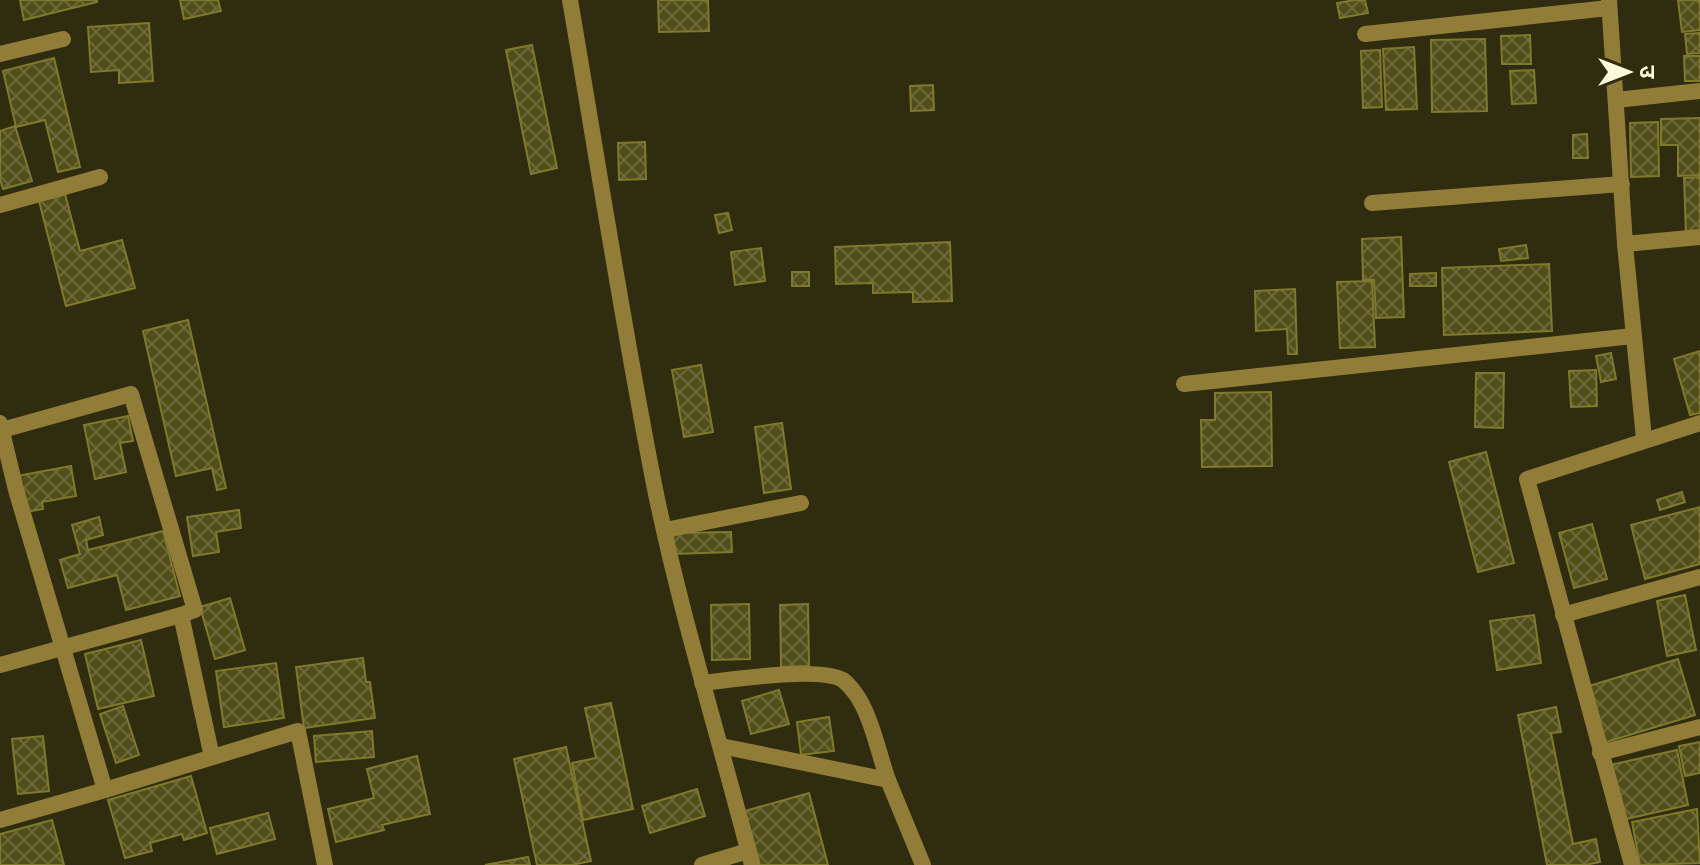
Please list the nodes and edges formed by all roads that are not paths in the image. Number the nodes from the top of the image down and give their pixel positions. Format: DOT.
graph roads {
  1 [pos="570,0"];
  2 [pos="1609,4"];
  3 [pos="1365,34"];
  4 [pos="63,39"];
  5 [pos="0,54"];
  6 [pos="1700,91"];
  7 [pos="1616,100"];
  8 [pos="100,177"];
  9 [pos="1622,184"];
  10 [pos="1372,203"];
  11 [pos="0,205"];
  12 [pos="1700,237"];
  13 [pos="1625,244"];
  14 [pos="1633,336"];
  15 [pos="1184,384"];
  16 [pos="1700,423"];
  17 [pos="1,426"];
  18 [pos="1644,439"];
  19 [pos="801,503"];
  20 [pos="665,530"];
  21 [pos="1700,577"];
  22 [pos="181,615"];
  23 [pos="1563,615"];
  24 [pos="62,647"];
  25 [pos="0,665"];
  26 [pos="702,683"];
  27 [pos="1700,727"];
  28 [pos="721,746"];
  29 [pos="1600,753"];
  30 [pos="212,757"];
  31 [pos="888,780"];
  32 [pos="105,790"];
  33 [pos="0,820"];
  34 [pos="750,858"];
  35 [pos="325,865"];
  36 [pos="702,865"];
  37 [pos="923,865"];
  38 [pos="1632,865"];
  1 -- 20 [label="street"];
  2 -- 3 [label="street"];
  2 -- 7 [label="street"];
  4 -- 5 [label="street"];
  6 -- 7 [label="street"];
  7 -- 9 [label="street"];
  8 -- 11 [label="street"];
  9 -- 10 [label="street"];
  9 -- 13 [label="street"];
  12 -- 13 [label="street"];
  13 -- 14 [label="street"];
  14 -- 15 [label="street"];
  14 -- 18 [label="street"];
  16 -- 18 [label="street"];
  17 -- 22 [label="street"];
  17 -- 24 [label="street"];
  18 -- 23 [label="street"];
  19 -- 20 [label="street"];
  20 -- 26 [label="street"];
  21 -- 23 [label="street"];
  22 -- 24 [label="street"];
  22 -- 30 [label="street"];
  23 -- 29 [label="street"];
  24 -- 25 [label="street"];
  24 -- 32 [label="street"];
  26 -- 28 [label="street"];
  26 -- 31 [label="street"];
  27 -- 29 [label="street"];
  28 -- 31 [label="street"];
  28 -- 34 [label="street"];
  29 -- 38 [label="street"];
  30 -- 32 [label="street"];
  30 -- 35 [label="street"];
  31 -- 37 [label="street"];
  32 -- 33 [label="street"];
  34 -- 36 [label="street"];
}
